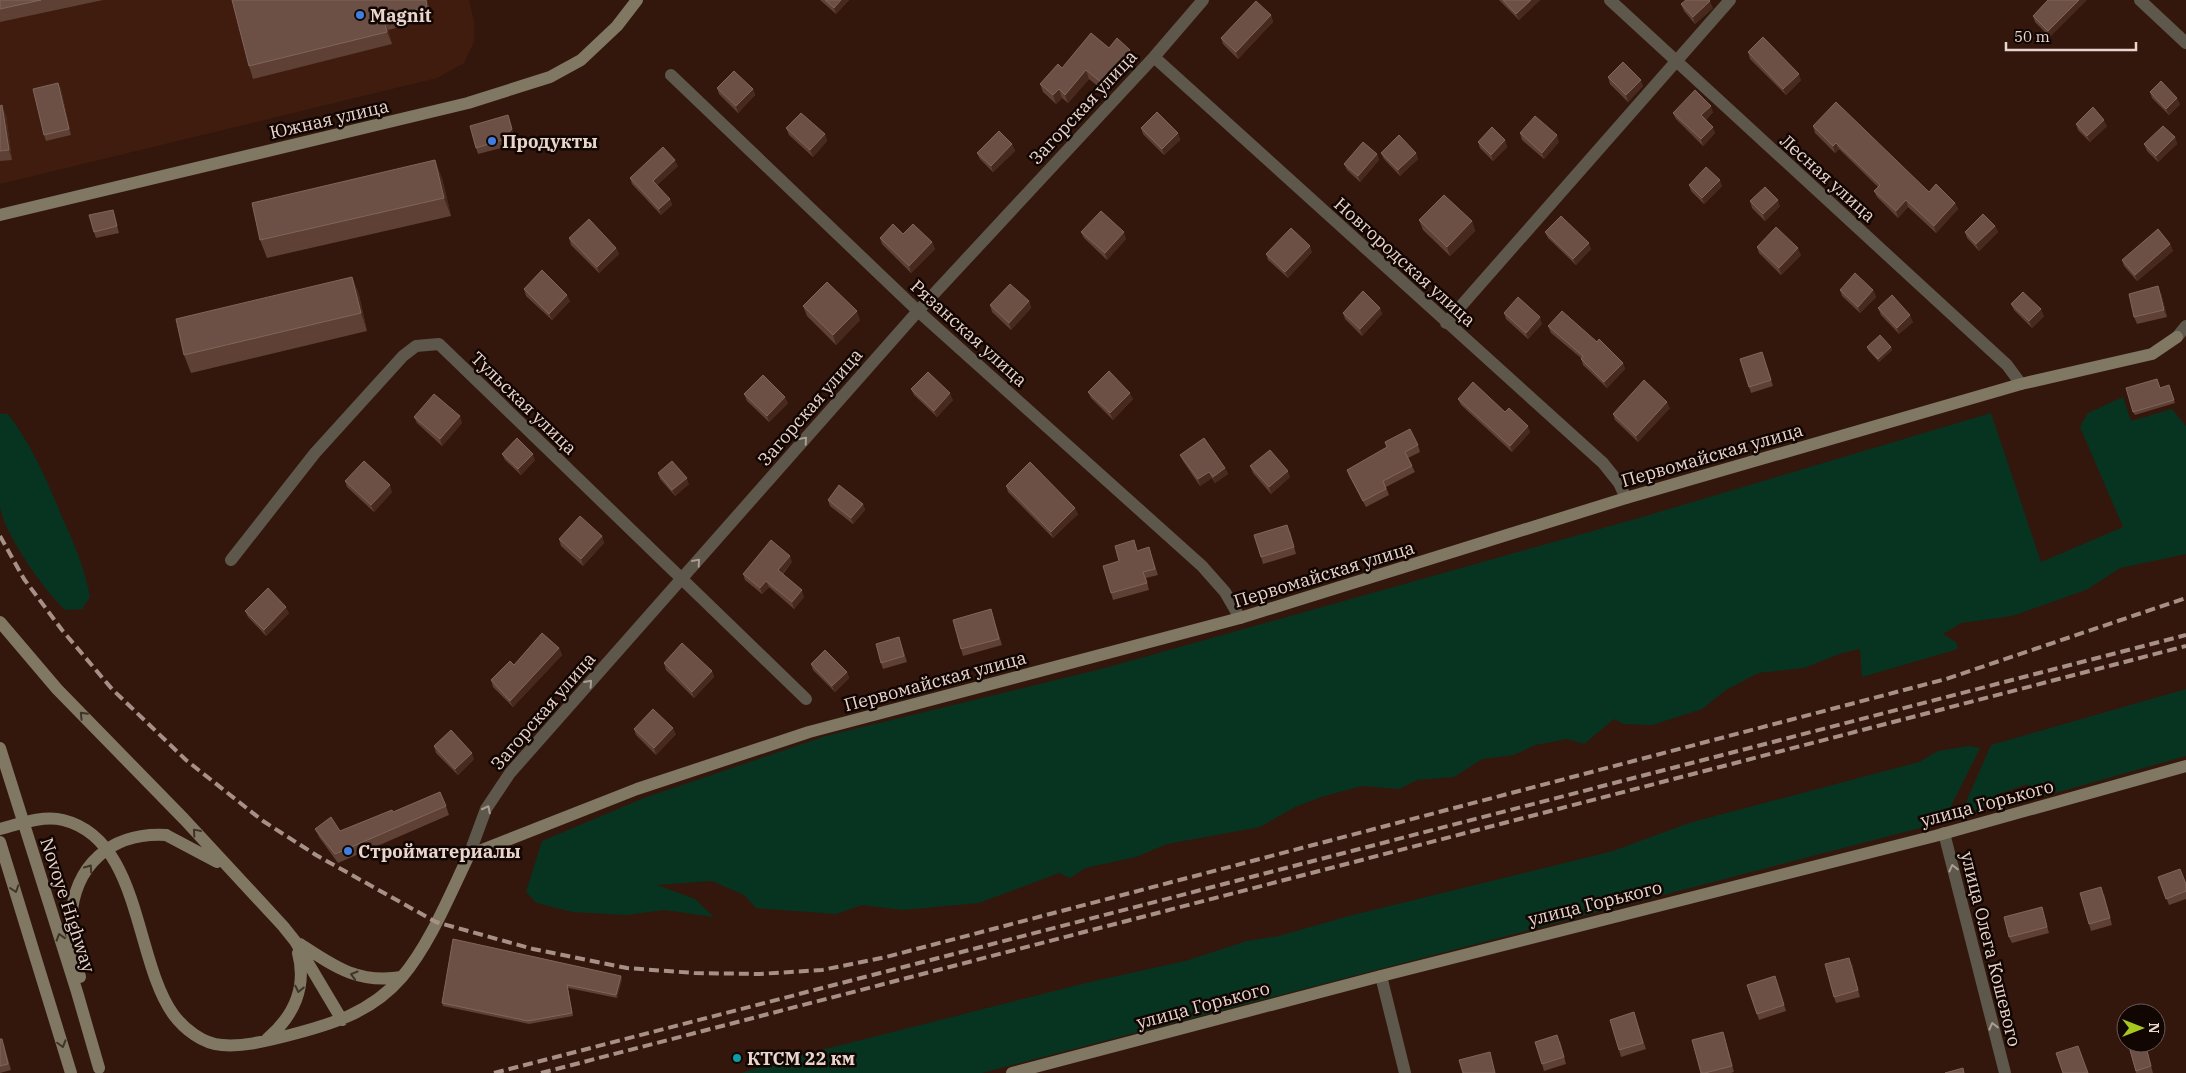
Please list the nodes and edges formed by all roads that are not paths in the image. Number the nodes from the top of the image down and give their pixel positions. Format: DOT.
graph roads {
  1 [pos="637,0"];
  2 [pos="1203,0"];
  3 [pos="1610,0"];
  4 [pos="1730,0"];
  5 [pos="2140,0"];
  6 [pos="2186,43"];
  7 [pos="1154,57"];
  8 [pos="1675,62"];
  9 [pos="671,75"];
  10 [pos="0,215"];
  11 [pos="918,310"];
  12 [pos="1446,323"];
  13 [pos="2186,326"];
  14 [pos="2021,384"];
  15 [pos="1626,498"];
  16 [pos="231,560"];
  17 [pos="681,580"];
  18 [pos="1240,618"];
  19 [pos="0,622"];
  20 [pos="806,699"];
  21 [pos="0,748"];
  22 [pos="2186,766"];
  23 [pos="0,829"];
  24 [pos="1944,833"];
  25 [pos="0,842"];
  26 [pos="469,855"];
  27 [pos="228,869"];
  28 [pos="296,941"];
  29 [pos="1381,976"];
  30 [pos="402,977"];
  31 [pos="342,1020"];
  32 [pos="264,1042"];
  33 [pos="99,1070"];
  34 [pos="71,1073"];
  35 [pos="1012,1073"];
  36 [pos="1405,1073"];
  37 [pos="2005,1073"];
  1 -- 10 [label="street, Южная улица"];
  2 -- 7 [label="street, Загорская улица"];
  3 -- 8 [label="street, Лесная улица"];
  4 -- 8 [label="street"];
  5 -- 6 [label="street"];
  7 -- 11 [label="street, Загорская улица"];
  7 -- 12 [label="street, Новгородская улица"];
  8 -- 12 [label="street"];
  8 -- 14 [label="street, Лесная улица"];
  9 -- 11 [label="street, Рязанская улица"];
  17 -- 11 [label="street, Загорская улица, one-way"];
  11 -- 18 [label="street, Рязанская улица"];
  12 -- 15 [label="street, Новгородская улица"];
  13 -- 14 [label="street, Первомайская улица"];
  14 -- 15 [label="street, Первомайская улица"];
  15 -- 18 [label="street, Первомайская улица"];
  16 -- 17 [label="street, Тульская улица"];
  17 -- 20 [label="street, Тульская улица"];
  26 -- 17 [label="street, Загорская улица, one-way"];
  18 -- 26 [label="street, Первомайская улица"];
  27 -- 19 [label="street, one-way"];
  33 -- 21 [label="street, Novoye Highway, one-way, bridge"];
  22 -- 24 [label="street, улица Горького"];
  23 -- 32 [label="street"];
  24 -- 29 [label="street, улица Горького"];
  37 -- 24 [label="street, улица Олега Кошевого, one-way"];
  25 -- 34 [label="street, one-way"];
  26 -- 30 [label="street"];
  27 -- 28 [label="street"];
  33 -- 27 [label="street, one-way, bridge"];
  30 -- 28 [label="street, one-way"];
  28 -- 31 [label="street"];
  28 -- 32 [label="street, one-way"];
  29 -- 35 [label="street, улица Горького"];
  29 -- 36 [label="street"];
  30 -- 31 [label="street"];
  31 -- 32 [label="street"];
}
